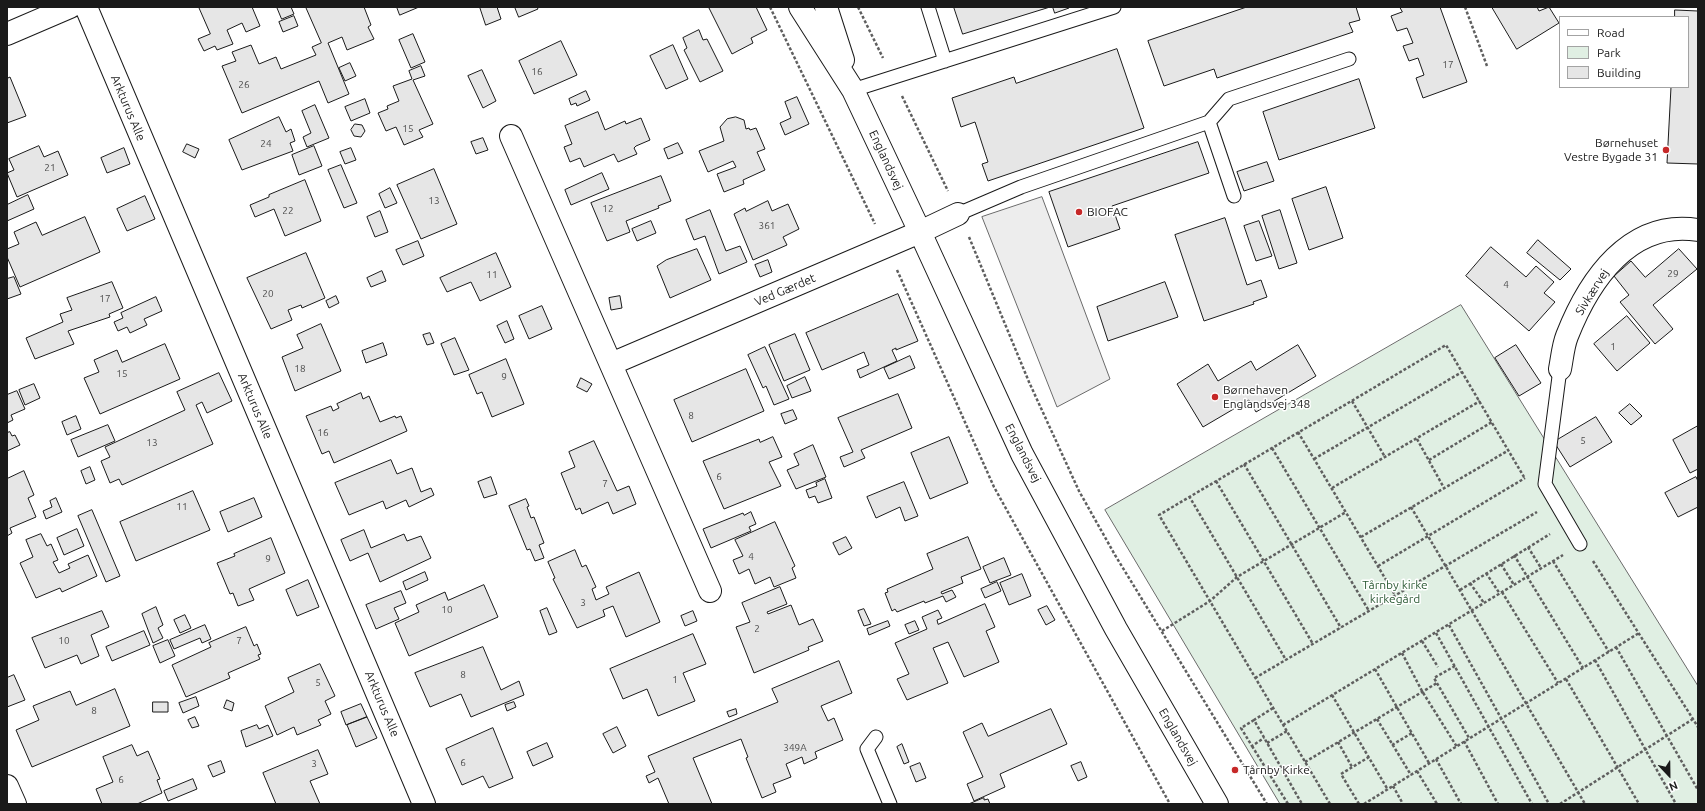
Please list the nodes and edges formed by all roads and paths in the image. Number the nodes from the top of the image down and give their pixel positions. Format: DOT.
graph roads {
  1 [pos="70,7"];
  2 [pos="86,7"];
  3 [pos="770,7"];
  4 [pos="800,7"];
  5 [pos="826,7"];
  6 [pos="858,7"];
  7 [pos="928,7"];
  8 [pos="1114,7"];
  9 [pos="1465,7"];
  10 [pos="7,34"];
  11 [pos="1349,59"];
  12 [pos="944,61"];
  13 [pos="1487,66"];
  14 [pos="893,77"];
  15 [pos="852,90"];
  16 [pos="1209,122"];
  17 [pos="511,136"];
  18 [pos="1234,196"];
  19 [pos="958,214"];
  20 [pos="1698,230"];
  21 [pos="920,232"];
  22 [pos="886,246"];
  23 [pos="611,364"];
  24 [pos="1560,369"];
  25 [pos="1462,372"];
  26 [pos="1352,401"];
  27 [pos="1480,401"];
  28 [pos="1492,422"];
  29 [pos="1368,428"];
  30 [pos="1298,432"];
  31 [pos="1417,439"];
  32 [pos="1272,448"];
  33 [pos="1509,450"];
  34 [pos="1385,457"];
  35 [pos="1314,459"];
  36 [pos="1429,460"];
  37 [pos="1244,464"];
  38 [pos="1525,478"];
  39 [pos="1216,481"];
  40 [pos="1529,484"];
  41 [pos="1332,488"];
  42 [pos="1444,488"];
  43 [pos="1189,496"];
  44 [pos="1412,507"];
  45 [pos="1543,508"];
  46 [pos="1346,512"];
  47 [pos="1319,528"];
  48 [pos="1556,530"];
  49 [pos="1428,536"];
  50 [pos="1361,537"];
  51 [pos="1292,544"];
  52 [pos="1580,544"];
  53 [pos="1528,547"];
  54 [pos="1514,556"];
  55 [pos="1264,561"];
  56 [pos="1553,561"];
  57 [pos="1501,564"];
  58 [pos="1378,566"];
  59 [pos="1446,566"];
  60 [pos="1541,568"];
  61 [pos="1486,573"];
  62 [pos="1237,577"];
  63 [pos="1528,577"];
  64 [pos="1470,583"];
  65 [pos="1514,585"];
  66 [pos="1460,590"];
  67 [pos="710,591"];
  68 [pos="1501,593"];
  69 [pos="1395,595"];
  70 [pos="1210,600"];
  71 [pos="1484,603"];
  72 [pos="1369,611"];
  73 [pos="1472,611"];
  74 [pos="1449,625"];
  75 [pos="1341,628"];
  76 [pos="1162,631"];
  77 [pos="1436,633"];
  78 [pos="1639,633"];
  79 [pos="1422,641"];
  80 [pos="1313,644"];
  81 [pos="1616,647"];
  82 [pos="1609,652"];
  83 [pos="1402,653"];
  84 [pos="1286,660"];
  85 [pos="1595,660"];
  86 [pos="1455,666"];
  87 [pos="1438,667"];
  88 [pos="1583,668"];
  89 [pos="1375,669"];
  90 [pos="1255,678"];
  91 [pos="1566,678"];
  92 [pos="1437,683"];
  93 [pos="1558,683"];
  94 [pos="1422,691"];
  95 [pos="1332,695"];
  96 [pos="1526,703"];
  97 [pos="1397,706"];
  98 [pos="1273,708"];
  99 [pos="1502,718"];
  100 [pos="1377,719"];
  101 [pos="1693,719"];
  102 [pos="1254,720"];
  103 [pos="1283,725"];
  104 [pos="1489,727"];
  105 [pos="1698,727"];
  106 [pos="1287,731"];
  107 [pos="1354,732"];
  108 [pos="1412,733"];
  109 [pos="1666,736"];
  110 [pos="876,737"];
  111 [pos="1264,738"];
  112 [pos="1469,738"];
  113 [pos="1464,741"];
  114 [pos="1338,742"];
  115 [pos="1267,743"];
  116 [pos="1392,745"];
  117 [pos="1252,746"];
  118 [pos="1456,747"];
  119 [pos="1645,749"];
  120 [pos="1368,757"];
  121 [pos="1436,759"];
  122 [pos="1305,762"];
  123 [pos="1429,763"];
  124 [pos="1352,767"];
  125 [pos="1618,767"];
  126 [pos="1417,771"];
  127 [pos="1411,775"];
  128 [pos="7,786"];
  129 [pos="1393,786"];
  130 [pos="1388,790"];
  131 [pos="1698,790"];
  132 [pos="1578,792"];
  133 [pos="15,804"];
  134 [pos="424,804"];
  135 [pos="890,804"];
  136 [pos="1170,804"];
  137 [pos="1217,804"];
  138 [pos="1267,804"];
  139 [pos="1288,804"];
  140 [pos="1302,804"];
  141 [pos="1330,804"];
  142 [pos="1359,804"];
  143 [pos="1365,804"];
  144 [pos="1403,804"];
  145 [pos="1437,804"];
  146 [pos="1462,804"];
  147 [pos="1498,804"];
  148 [pos="1532,804"];
  149 [pos="1549,804"];
  150 [pos="1560,804"];
  151 [pos="1584,804"];
  152 [pos="1639,804"];
  153 [pos="1676,804"];
  1 -- 10 [label="street"];
  2 -- 134 [label="street, Arkturus Alle"];
  3 -- 22 [label="path"];
  4 -- 15 [label="street, Englandsvej"];
  5 -- 15 [label="street, Englandsvej"];
  6 -- 14 [label="path"];
  7 -- 12 [label="lane"];
  8 -- 12 [label="lane"];
  9 -- 13 [label="path"];
  11 -- 16 [label="lane"];
  12 -- 14 [label="lane"];
  14 -- 15 [label="lane"];
  14 -- 19 [label="path"];
  15 -- 21 [label="street, Englandsvej"];
  16 -- 18 [label="lane"];
  16 -- 19 [label="lane"];
  17 -- 23 [label="street"];
  19 -- 21 [label="street, Ved Gærdet"];
  19 -- 76 [label="path"];
  20 -- 24 [label="street, Sivkærvej"];
  21 -- 22 [label="street, Ved Gærdet"];
  21 -- 137 [label="street, Englandsvej"];
  22 -- 23 [label="street, Ved Gærdet"];
  22 -- 136 [label="path"];
  23 -- 67 [label="street"];
  24 -- 52 [label="lane"];
  25 -- 26 [label="path"];
  25 -- 27 [label="path"];
  25 -- 29 [label="path"];
  26 -- 29 [label="path"];
  26 -- 30 [label="path"];
  27 -- 28 [label="path"];
  27 -- 31 [label="path"];
  28 -- 33 [label="path"];
  28 -- 36 [label="path"];
  29 -- 34 [label="path"];
  29 -- 35 [label="path"];
  30 -- 32 [label="path"];
  30 -- 35 [label="path"];
  31 -- 34 [label="path"];
  31 -- 36 [label="path"];
  32 -- 37 [label="path"];
  32 -- 47 [label="path"];
  33 -- 38 [label="path"];
  33 -- 42 [label="path"];
  34 -- 41 [label="path"];
  35 -- 41 [label="path"];
  36 -- 42 [label="path"];
  37 -- 39 [label="path"];
  37 -- 51 [label="path"];
  38 -- 40 [label="path"];
  38 -- 49 [label="path"];
  39 -- 43 [label="path"];
  39 -- 55 [label="path"];
  41 -- 46 [label="path"];
  42 -- 44 [label="path"];
  43 -- 62 [label="path"];
  43 -- 70 [label="path"];
  44 -- 49 [label="path"];
  44 -- 50 [label="path"];
  45 -- 59 [label="path"];
  46 -- 47 [label="path"];
  46 -- 50 [label="path"];
  47 -- 51 [label="path"];
  47 -- 72 [label="path"];
  48 -- 53 [label="path"];
  49 -- 58 [label="path"];
  49 -- 59 [label="path"];
  50 -- 58 [label="path"];
  51 -- 55 [label="path"];
  51 -- 75 [label="path"];
  52 -- 56 [label="path"];
  52 -- 78 [label="path"];
  53 -- 54 [label="path"];
  53 -- 60 [label="path"];
  54 -- 57 [label="path"];
  54 -- 63 [label="path"];
  55 -- 62 [label="path"];
  55 -- 80 [label="path"];
  56 -- 60 [label="path"];
  56 -- 82 [label="path"];
  57 -- 61 [label="path"];
  57 -- 65 [label="path"];
  58 -- 69 [label="path"];
  59 -- 66 [label="path"];
  59 -- 69 [label="path"];
  60 -- 63 [label="path"];
  61 -- 64 [label="path"];
  61 -- 68 [label="path"];
  62 -- 70 [label="path"];
  62 -- 84 [label="path"];
  63 -- 65 [label="path"];
  63 -- 88 [label="path"];
  64 -- 66 [label="path"];
  64 -- 71 [label="path"];
  65 -- 68 [label="path"];
  66 -- 73 [label="path"];
  68 -- 71 [label="path"];
  68 -- 93 [label="path"];
  69 -- 72 [label="path"];
  70 -- 76 [label="path"];
  70 -- 90 [label="path"];
  71 -- 73 [label="path"];
  72 -- 75 [label="path"];
  73 -- 74 [label="path"];
  73 -- 96 [label="path"];
  74 -- 77 [label="path"];
  74 -- 99 [label="path"];
  75 -- 80 [label="path"];
  76 -- 138 [label="path"];
  77 -- 79 [label="path"];
  77 -- 86 [label="path"];
  78 -- 81 [label="path"];
  78 -- 101 [label="path"];
  79 -- 83 [label="path"];
  79 -- 87 [label="path"];
  80 -- 84 [label="path"];
  81 -- 82 [label="path"];
  81 -- 109 [label="path"];
  82 -- 85 [label="path"];
  83 -- 89 [label="path"];
  83 -- 94 [label="path"];
  84 -- 90 [label="path"];
  85 -- 88 [label="path"];
  85 -- 119 [label="path"];
  86 -- 92 [label="path"];
  86 -- 104 [label="path"];
  88 -- 91 [label="path"];
  89 -- 95 [label="path"];
  89 -- 97 [label="path"];
  90 -- 98 [label="path"];
  91 -- 93 [label="path"];
  91 -- 125 [label="path"];
  92 -- 94 [label="path"];
  92 -- 112 [label="path"];
  93 -- 96 [label="path"];
  94 -- 97 [label="path"];
  94 -- 118 [label="path"];
  95 -- 103 [label="path"];
  95 -- 107 [label="path"];
  96 -- 99 [label="path"];
  96 -- 132 [label="path"];
  97 -- 100 [label="path"];
  97 -- 108 [label="path"];
  98 -- 102 [label="path"];
  98 -- 103 [label="path"];
  99 -- 104 [label="path"];
  99 -- 149 [label="path"];
  100 -- 107 [label="path"];
  100 -- 116 [label="path"];
  101 -- 105 [label="path"];
  101 -- 109 [label="path"];
  102 -- 111 [label="path"];
  102 -- 117 [label="path"];
  103 -- 106 [label="path"];
  104 -- 112 [label="path"];
  104 -- 148 [label="path"];
  106 -- 115 [label="path"];
  106 -- 122 [label="path"];
  107 -- 114 [label="path"];
  107 -- 120 [label="path"];
  108 -- 116 [label="path"];
  108 -- 123 [label="path"];
  109 -- 119 [label="path"];
  109 -- 131 [label="path"];
  110 -- 135 [label="lane"];
  111 -- 115 [label="path"];
  111 -- 117 [label="path"];
  112 -- 113 [label="path"];
  113 -- 118 [label="path"];
  113 -- 147 [label="path"];
  114 -- 122 [label="path"];
  114 -- 124 [label="path"];
  115 -- 140 [label="path"];
  116 -- 127 [label="path"];
  117 -- 139 [label="path"];
  118 -- 121 [label="path"];
  119 -- 125 [label="path"];
  119 -- 153 [label="path"];
  120 -- 124 [label="path"];
  120 -- 130 [label="path"];
  121 -- 123 [label="path"];
  121 -- 146 [label="path"];
  122 -- 141 [label="path"];
  123 -- 126 [label="path"];
  124 -- 142 [label="path"];
  125 -- 132 [label="path"];
  125 -- 152 [label="path"];
  126 -- 127 [label="path"];
  126 -- 145 [label="path"];
  127 -- 129 [label="path"];
  128 -- 133 [label="street"];
  129 -- 130 [label="path"];
  129 -- 144 [label="path"];
  130 -- 143 [label="path"];
  132 -- 150 [label="path"];
  132 -- 151 [label="path"];
}
